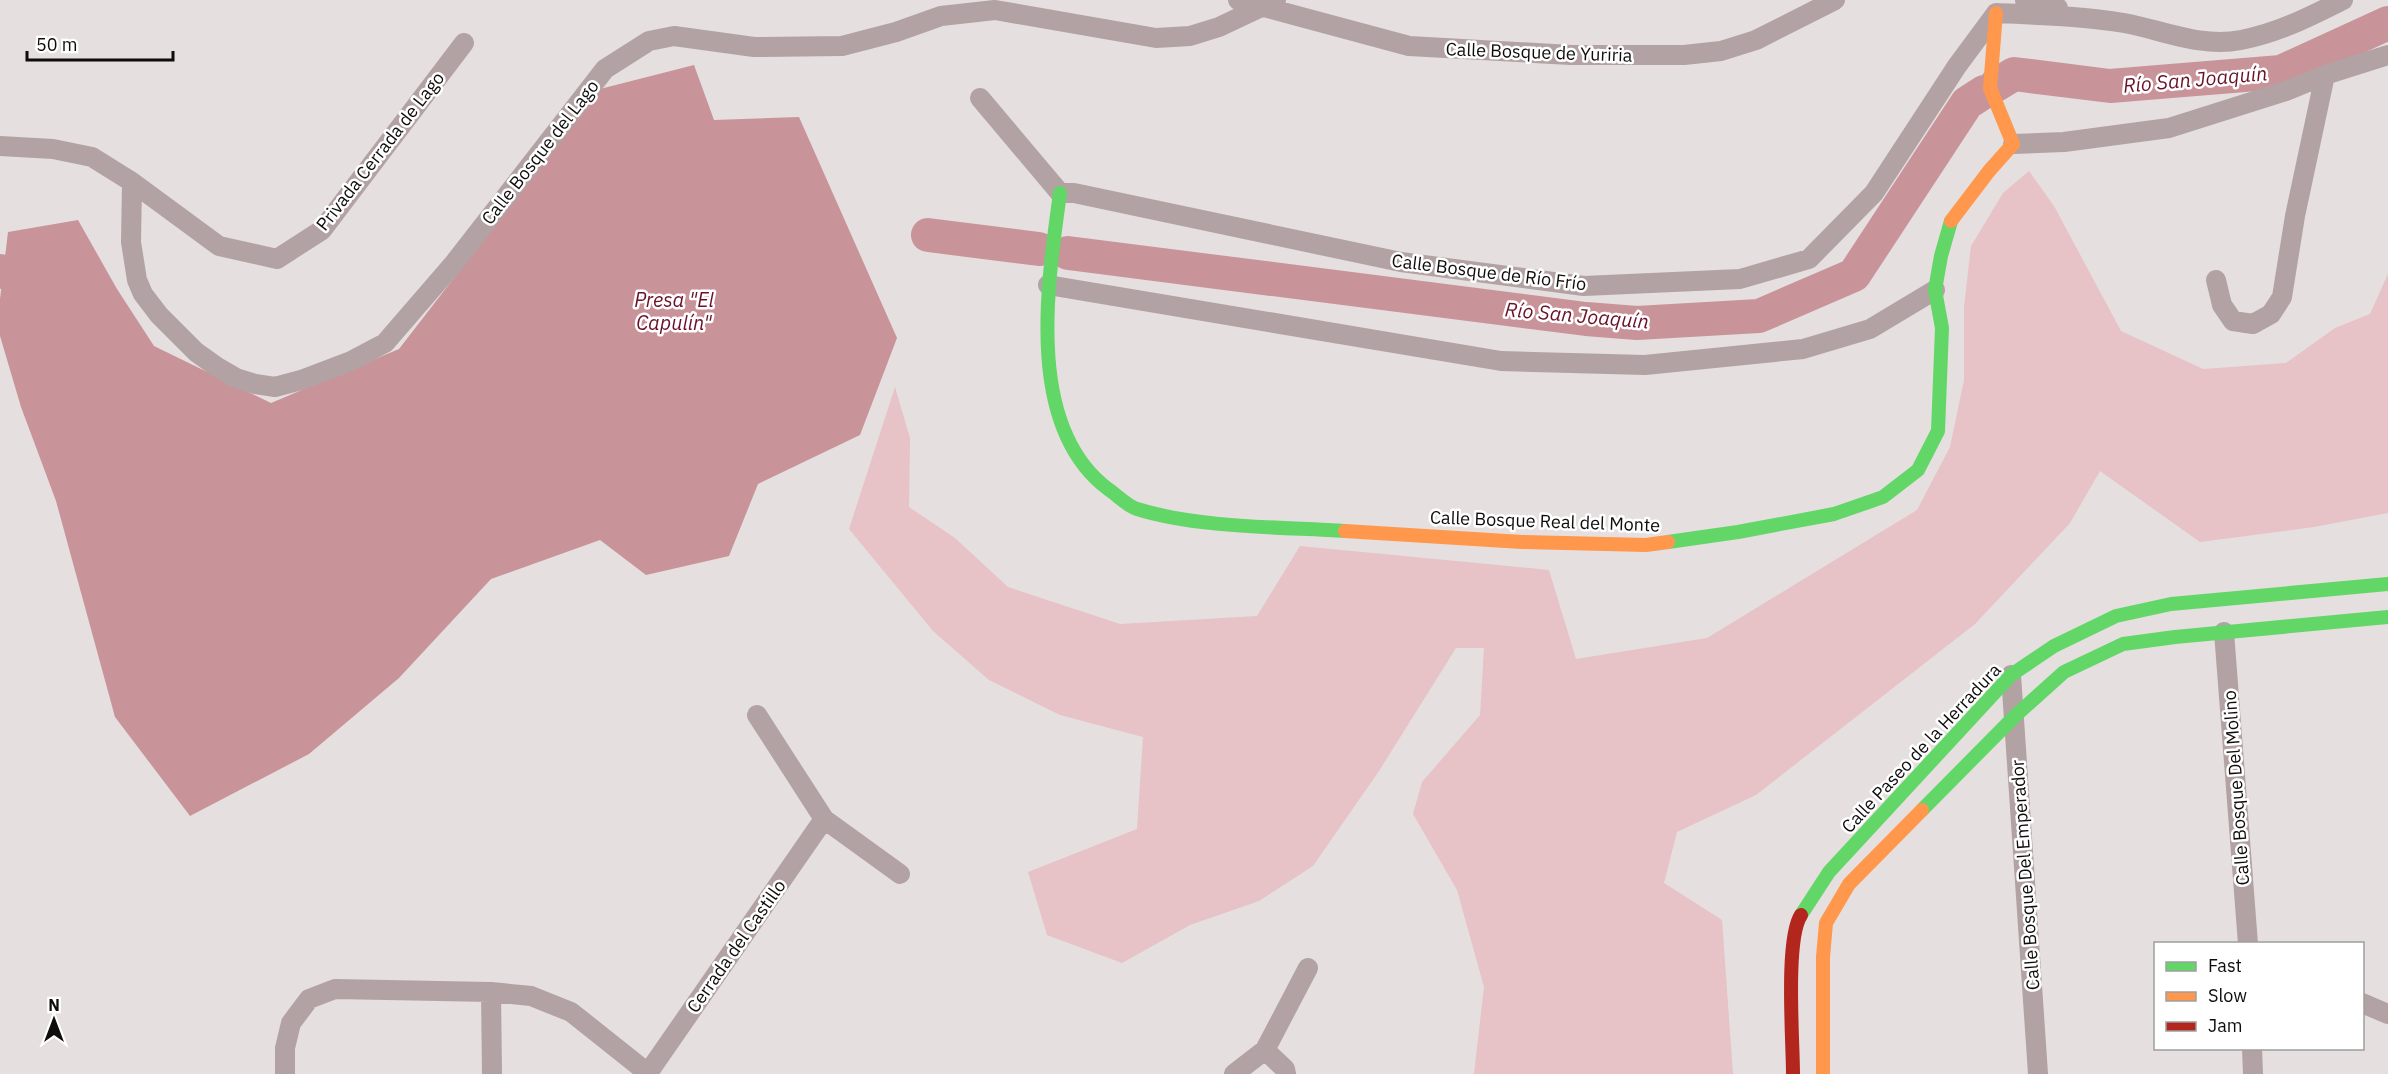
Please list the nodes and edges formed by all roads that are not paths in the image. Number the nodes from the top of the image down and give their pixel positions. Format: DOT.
graph roads {
  1 [pos="1238,0"];
  2 [pos="1835,0"];
  3 [pos="2025,0"];
  4 [pos="2343,0"];
  5 [pos="1269,4"];
  6 [pos="1991,7"];
  7 [pos="2060,8"];
  8 [pos="464,43"];
  9 [pos="2388,55"];
  10 [pos="2325,75"];
  11 [pos="980,98"];
  12 [pos="2013,144"];
  13 [pos="0,146"];
  14 [pos="132,182"];
  15 [pos="1060,193"];
  16 [pos="2216,280"];
  17 [pos="1048,285"];
  18 [pos="1935,290"];
  19 [pos="2388,584"];
  20 [pos="2388,617"];
  21 [pos="2224,632"];
  22 [pos="2011,675"];
  23 [pos="757,715"];
  24 [pos="2015,716"];
  25 [pos="824,819"];
  26 [pos="900,874"];
  27 [pos="2248,942"];
  28 [pos="1308,968"];
  29 [pos="491,992"];
  30 [pos="2364,1004"];
  31 [pos="2388,1014"];
  32 [pos="1265,1050"];
  33 [pos="2252,1050"];
  34 [pos="285,1074"];
  35 [pos="492,1074"];
  36 [pos="649,1074"];
  37 [pos="1234,1074"];
  38 [pos="1286,1074"];
  39 [pos="1793,1074"];
  40 [pos="1823,1074"];
  41 [pos="2038,1074"];
  42 [pos="2253,1074"];
  1 -- 5 [label="street, Calle Bosque de Yuriria"];
  2 -- 5 [label="street, Calle Bosque de Yuriria"];
  3 -- 7 [label="street"];
  4 -- 6 [label="street"];
  5 -- 14 [label="street, Calle Bosque del Lago"];
  6 -- 12 [label="main road"];
  6 -- 15 [label="street, Calle Bosque de Río Frío"];
  8 -- 14 [label="street, Privada Cerrada de Lago"];
  9 -- 10 [label="street"];
  10 -- 12 [label="street"];
  10 -- 16 [label="street"];
  11 -- 15 [label="street"];
  12 -- 18 [label="main road, Calle Bosque Real del Monte"];
  13 -- 14 [label="street"];
  15 -- 17 [label="main road"];
  17 -- 18 [label="street"];
  17 -- 18 [label="main road, Calle Bosque Real del Monte"];
  19 -- 22 [label="main road, Calle Paseo de la Herradura"];
  20 -- 21 [label="main road"];
  21 -- 24 [label="main road"];
  21 -- 27 [label="street, Calle Bosque Del Molino"];
  22 -- 24 [label="street, Calle Bosque Del Emperador"];
  22 -- 39 [label="main road, Calle Paseo de la Herradura"];
  23 -- 25 [label="street"];
  24 -- 40 [label="main road"];
  24 -- 41 [label="street, Calle Bosque Del Emperador"];
  25 -- 26 [label="street"];
  25 -- 36 [label="street, Cerrada del Castillo"];
  28 -- 32 [label="street"];
  29 -- 34 [label="street"];
  29 -- 35 [label="street"];
  29 -- 36 [label="street"];
  30 -- 31 [label="street"];
  32 -- 37 [label="street"];
  32 -- 38 [label="street"];
  33 -- 42 [label="street"];
}
